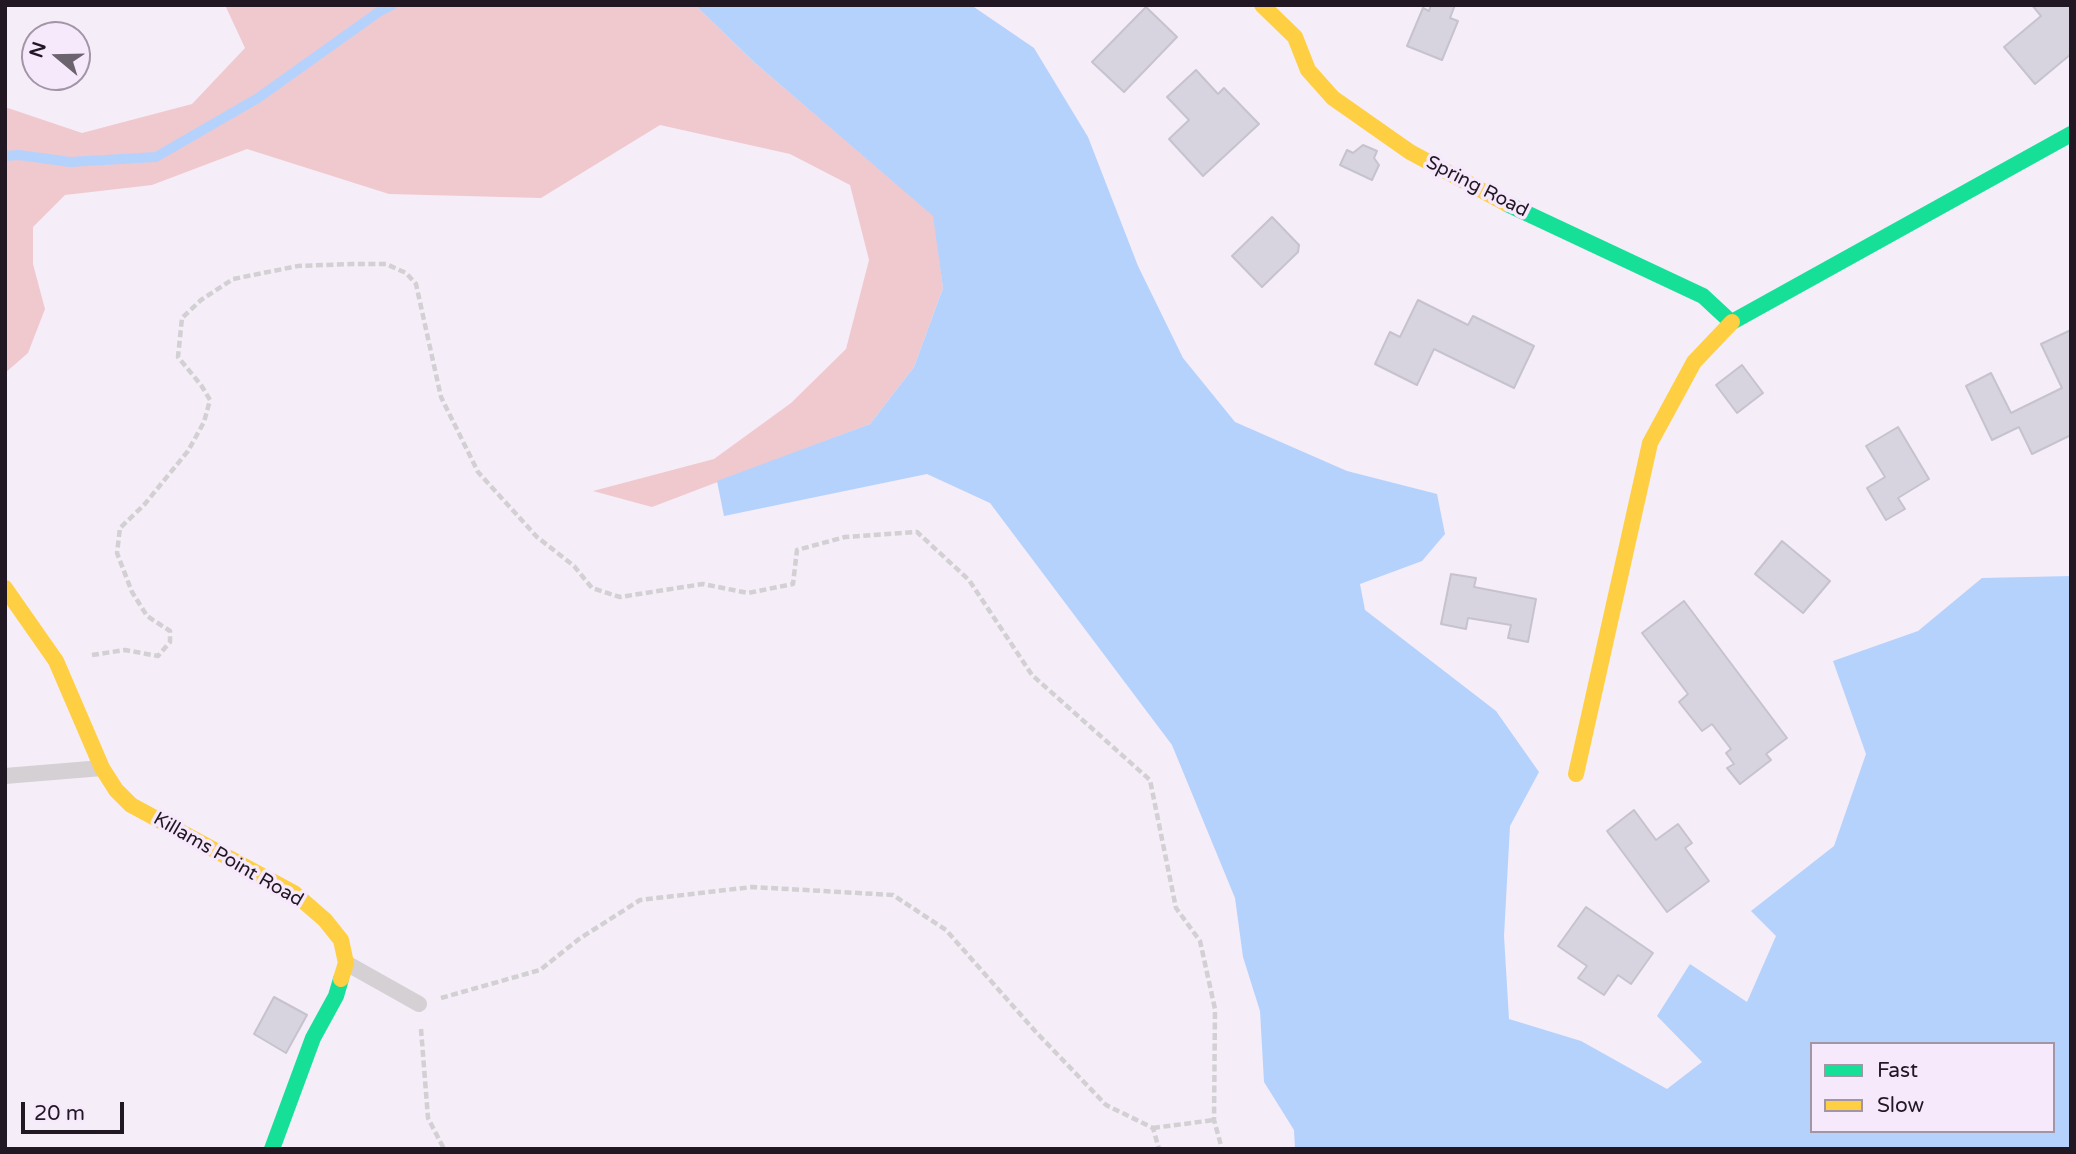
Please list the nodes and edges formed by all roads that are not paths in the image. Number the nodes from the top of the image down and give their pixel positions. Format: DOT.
graph roads {
  1 [pos="1262,5"];
  2 [pos="2071,134"];
  3 [pos="1731,322"];
  4 [pos="5,588"];
  5 [pos="102,768"];
  6 [pos="1576,774"];
  7 [pos="5,776"];
  8 [pos="346,963"];
  9 [pos="419,1004"];
  10 [pos="272,1149"];
  1 -- 3 [label="street, Spring Road"];
  2 -- 3 [label="street"];
  3 -- 6 [label="street"];
  4 -- 5 [label="street, Killams Point Road"];
  5 -- 7 [label="lane"];
  5 -- 8 [label="street, Killams Point Road"];
  8 -- 9 [label="lane"];
  8 -- 10 [label="street"];
}
